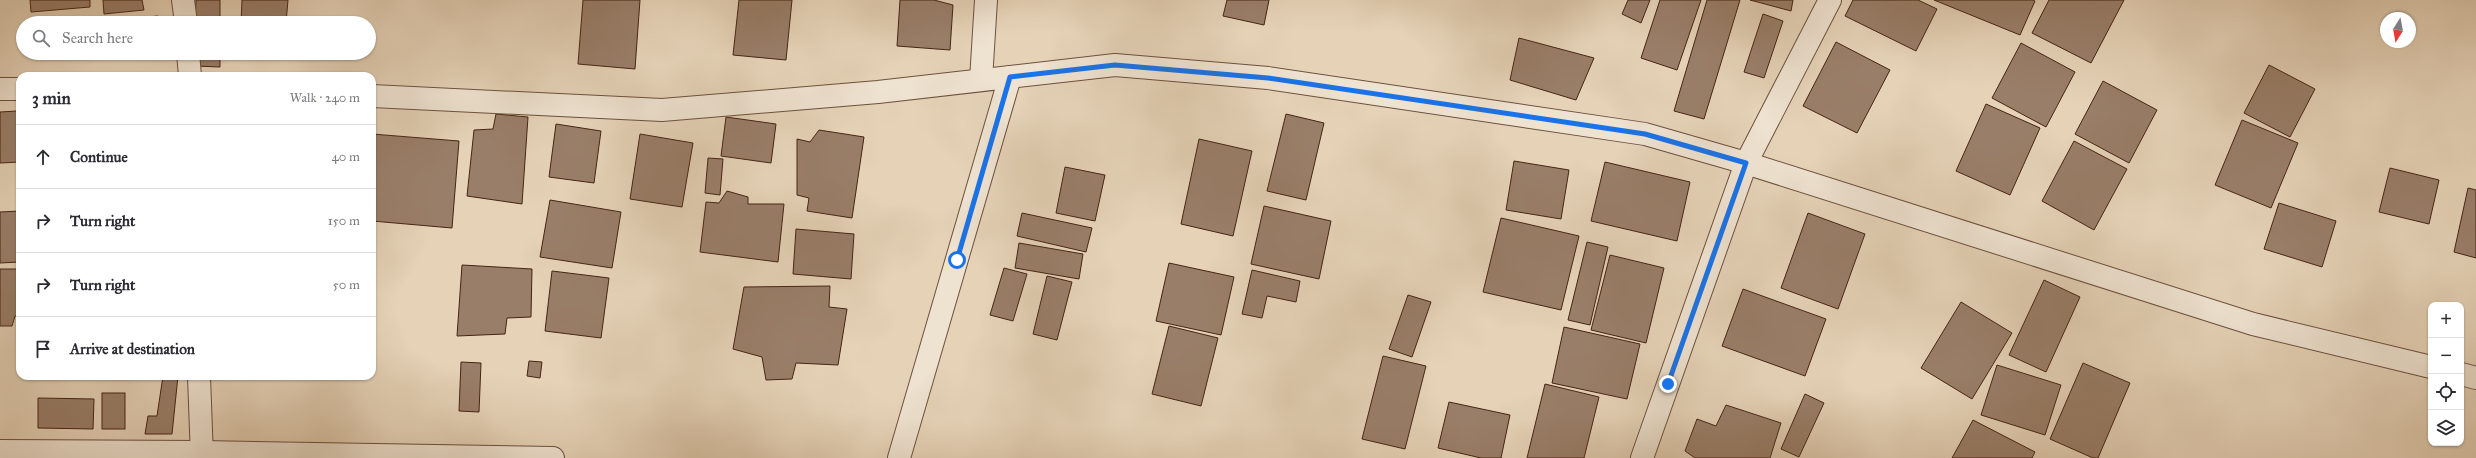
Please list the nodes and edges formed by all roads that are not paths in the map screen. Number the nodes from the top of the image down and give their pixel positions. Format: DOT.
graph roads {
  1 [pos="184,0"];
  2 [pos="986,0"];
  3 [pos="1830,0"];
  4 [pos="185,16"];
  5 [pos="189,60"];
  6 [pos="190,72"];
  7 [pos="1010,77"];
  8 [pos="981,80"];
  9 [pos="0,89"];
  10 [pos="16,89"];
  11 [pos="376,96"];
  12 [pos="1746,163"];
  13 [pos="2428,366"];
  14 [pos="2464,375"];
  15 [pos="2476,378"];
  16 [pos="199,380"];
  17 [pos="0,451"];
  18 [pos="202,455"];
  19 [pos="553,458"];
  20 [pos="899,458"];
  21 [pos="1642,458"];
  1 -- 4 [label="street"];
  2 -- 8 [label="street"];
  3 -- 12 [label="street"];
  5 -- 6 [label="street"];
  7 -- 8 [label="street"];
  7 -- 12 [label="street"];
  7 -- 20 [label="street"];
  8 -- 11 [label="street"];
  9 -- 10 [label="street"];
  12 -- 13 [label="street"];
  12 -- 21 [label="street"];
  14 -- 15 [label="street"];
  16 -- 18 [label="street"];
  17 -- 18 [label="street"];
  18 -- 19 [label="street"];
}
